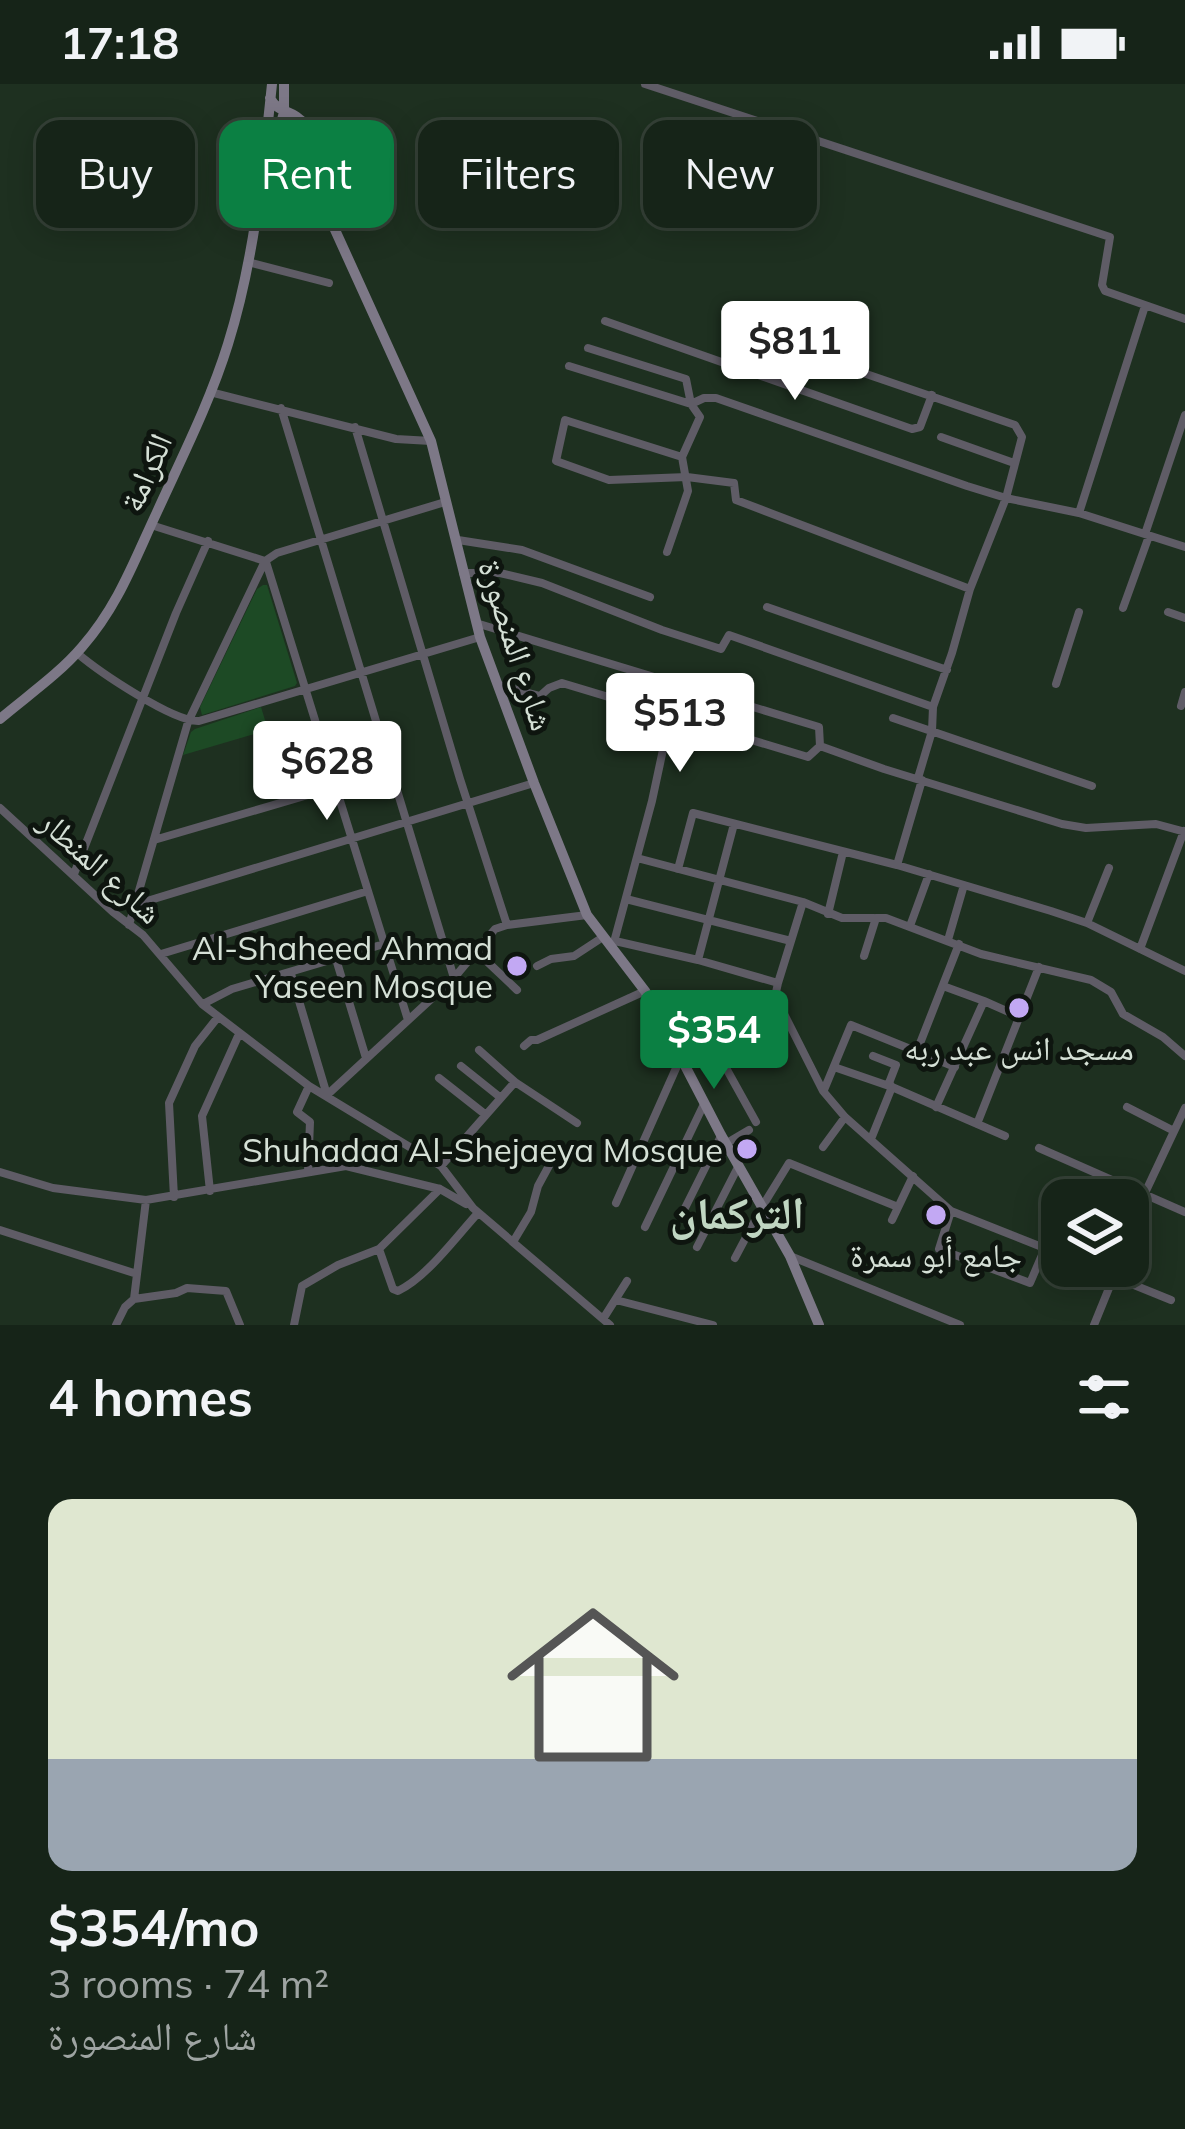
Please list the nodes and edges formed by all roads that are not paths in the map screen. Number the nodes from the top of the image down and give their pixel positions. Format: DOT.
graph roads {
  1 [pos="272,84"];
  2 [pos="284,84"];
  3 [pos="645,84"];
  4 [pos="270,98"];
  5 [pos="284,112"];
  6 [pos="267,120"];
  7 [pos="282,120"];
  8 [pos="253,228"];
  9 [pos="247,261"];
  10 [pos="329,283"];
  11 [pos="1145,306"];
  12 [pos="1185,319"];
  13 [pos="605,321"];
  14 [pos="588,348"];
  15 [pos="805,353"];
  16 [pos="569,366"];
  17 [pos="209,392"];
  18 [pos="932,395"];
  19 [pos="691,404"];
  20 [pos="280,408"];
  21 [pos="1185,415"];
  22 [pos="355,427"];
  23 [pos="941,437"];
  24 [pos="431,441"];
  25 [pos="1180,442"];
  26 [pos="682,457"];
  27 [pos="1014,464"];
  28 [pos="687,477"];
  29 [pos="1006,498"];
  30 [pos="445,502"];
  31 [pos="1079,513"];
  32 [pos="384,521"];
  33 [pos="151,525"];
  34 [pos="1147,535"];
  35 [pos="320,540"];
  36 [pos="458,540"];
  37 [pos="208,541"];
  38 [pos="1185,547"];
  39 [pos="668,552"];
  40 [pos="266,561"];
  41 [pos="463,574"];
  42 [pos="970,589"];
  43 [pos="650,597"];
  44 [pos="767,607"];
  45 [pos="1123,608"];
  46 [pos="1078,612"];
  47 [pos="1168,612"];
  48 [pos="1185,619"];
  49 [pos="476,622"];
  50 [pos="480,637"];
  51 [pos="76,653"];
  52 [pos="424,655"];
  53 [pos="947,670"];
  54 [pos="360,672"];
  55 [pos="1056,684"];
  56 [pos="497,685"];
  57 [pos="307,689"];
  58 [pos="1185,692"];
  59 [pos="143,697"];
  60 [pos="1181,706"];
  61 [pos="933,707"];
  62 [pos="670,717"];
  63 [pos="893,718"];
  64 [pos="0,719"];
  65 [pos="188,722"];
  66 [pos="932,730"];
  67 [pos="820,746"];
  68 [pos="920,779"];
  69 [pos="534,783"];
  70 [pos="1092,786"];
  71 [pos="334,787"];
  72 [pos="468,804"];
  73 [pos="0,808"];
  74 [pos="406,823"];
  75 [pos="734,824"];
  76 [pos="1184,831"];
  77 [pos="351,838"];
  78 [pos="154,840"];
  79 [pos="843,852"];
  80 [pos="637,858"];
  81 [pos="897,865"];
  82 [pos="1109,868"];
  83 [pos="678,869"];
  84 [pos="74,874"];
  85 [pos="928,874"];
  86 [pos="719,881"];
  87 [pos="964,885"];
  88 [pos="368,891"];
  89 [pos="626,899"];
  90 [pos="803,902"];
  91 [pos="134,905"];
  92 [pos="827,914"];
  93 [pos="587,915"];
  94 [pos="876,918"];
  95 [pos="708,920"];
  96 [pos="1087,923"];
  97 [pos="507,925"];
  98 [pos="129,926"];
  99 [pos="910,926"];
  100 [pos="948,940"];
  101 [pos="791,941"];
  102 [pos="609,942"];
  103 [pos="384,944"];
  104 [pos="959,944"];
  105 [pos="1140,950"];
  106 [pos="477,952"];
  107 [pos="161,954"];
  108 [pos="865,956"];
  109 [pos="336,959"];
  110 [pos="698,960"];
  111 [pos="537,966"];
  112 [pos="1039,967"];
  113 [pos="1185,970"];
  114 [pos="291,974"];
  115 [pos="454,978"];
  116 [pos="778,983"];
  117 [pos="943,986"];
  118 [pos="517,990"];
  119 [pos="645,991"];
  120 [pos="984,1001"];
  121 [pos="202,1004"];
  122 [pos="778,1004"];
  123 [pos="218,1017"];
  124 [pos="1020,1017"];
  125 [pos="408,1020"];
  126 [pos="239,1034"];
  127 [pos="711,1041"];
  128 [pos="524,1046"];
  129 [pos="479,1050"];
  130 [pos="917,1051"];
  131 [pos="873,1055"];
  132 [pos="1185,1056"];
  133 [pos="681,1057"];
  134 [pos="366,1058"];
  135 [pos="461,1066"];
  136 [pos="834,1067"];
  137 [pos="955,1067"];
  138 [pos="439,1078"];
  139 [pos="515,1082"];
  140 [pos="309,1086"];
  141 [pos="892,1088"];
  142 [pos="824,1091"];
  143 [pos="327,1096"];
  144 [pos="501,1098"];
  145 [pos="705,1102"];
  146 [pos="936,1107"];
  147 [pos="1126,1107"];
  148 [pos="1185,1108"];
  149 [pos="486,1115"];
  150 [pos="845,1118"];
  151 [pos="577,1123"];
  152 [pos="977,1124"];
  153 [pos="1174,1131"];
  154 [pos="1005,1136"];
  155 [pos="724,1139"];
  156 [pos="871,1139"];
  157 [pos="823,1147"];
  158 [pos="1039,1148"];
  159 [pos="557,1151"];
  160 [pos="739,1165"];
  161 [pos="441,1166"];
  162 [pos="0,1172"];
  163 [pos="308,1172"];
  164 [pos="913,1175"];
  165 [pos="1108,1179"];
  166 [pos="1149,1184"];
  167 [pos="440,1189"];
  168 [pos="210,1191"];
  169 [pos="174,1197"];
  170 [pos="1149,1197"];
  171 [pos="146,1200"];
  172 [pos="616,1203"];
  173 [pos="762,1207"];
  174 [pos="685,1208"];
  175 [pos="898,1208"];
  176 [pos="476,1210"];
  177 [pos="950,1211"];
  178 [pos="1185,1212"];
  179 [pos="892,1220"];
  180 [pos="645,1227"];
  181 [pos="0,1230"];
  182 [pos="513,1242"];
  183 [pos="1041,1246"];
  184 [pos="697,1247"];
  185 [pos="379,1249"];
  186 [pos="790,1256"];
  187 [pos="1041,1257"];
  188 [pos="736,1258"];
  189 [pos="137,1274"];
  190 [pos="627,1281"];
  191 [pos="1109,1287"];
  192 [pos="1138,1287"];
  193 [pos="134,1298"];
  194 [pos="616,1300"];
  195 [pos="1171,1300"];
  196 [pos="607,1322"];
  197 [pos="116,1325"];
  198 [pos="240,1325"];
  199 [pos="293,1325"];
  200 [pos="712,1325"];
  201 [pos="819,1325"];
  202 [pos="960,1325"];
  203 [pos="1094,1325"];
  1 -- 4 [label="main road, الكرامة"];
  2 -- 5 [label="main road, الكرامة"];
  3 -- 11 [label="street"];
  4 -- 5 [label="main road, شارع المنصورة"];
  4 -- 6 [label="main road, الكرامة"];
  5 -- 7 [label="main road, الكرامة"];
  5 -- 24 [label="main road, شارع المنصورة"];
  8 -- 9 [label="main road, الكرامة"];
  9 -- 10 [label="street"];
  9 -- 17 [label="main road, الكرامة"];
  11 -- 12 [label="street"];
  11 -- 31 [label="street"];
  13 -- 18 [label="street"];
  14 -- 19 [label="street"];
  15 -- 18 [label="street"];
  16 -- 19 [label="street"];
  17 -- 20 [label="street"];
  17 -- 33 [label="main road, الكرامة"];
  18 -- 27 [label="street"];
  19 -- 26 [label="street"];
  19 -- 29 [label="street"];
  20 -- 22 [label="street"];
  20 -- 35 [label="street"];
  21 -- 25 [label="street"];
  22 -- 24 [label="street"];
  22 -- 32 [label="street"];
  23 -- 27 [label="street"];
  24 -- 30 [label="main road, شارع المنصورة"];
  25 -- 34 [label="street"];
  26 -- 28 [label="street"];
  26 -- 28 [label="street"];
  27 -- 29 [label="street"];
  28 -- 39 [label="street"];
  28 -- 42 [label="street"];
  29 -- 31 [label="street"];
  29 -- 42 [label="street"];
  30 -- 32 [label="street"];
  30 -- 36 [label="main road, شارع المنصورة"];
  31 -- 34 [label="street"];
  32 -- 35 [label="street"];
  32 -- 52 [label="street"];
  33 -- 37 [label="street"];
  33 -- 51 [label="main road, الكرامة"];
  34 -- 38 [label="street"];
  34 -- 45 [label="street"];
  35 -- 40 [label="street"];
  35 -- 54 [label="street"];
  36 -- 41 [label="main road, شارع المنصورة"];
  36 -- 43 [label="street"];
  37 -- 40 [label="street"];
  37 -- 59 [label="street"];
  40 -- 57 [label="street"];
  40 -- 65 [label="street"];
  41 -- 49 [label="main road, شارع المنصورة"];
  41 -- 61 [label="street"];
  42 -- 53 [label="street"];
  44 -- 53 [label="street"];
  46 -- 55 [label="street"];
  47 -- 48 [label="street"];
  49 -- 50 [label="main road, شارع المنصورة"];
  49 -- 67 [label="street"];
  50 -- 52 [label="street"];
  50 -- 56 [label="main road, شارع المنصورة"];
  51 -- 59 [label="street"];
  51 -- 64 [label="main road, الكرامة"];
  52 -- 54 [label="street"];
  52 -- 72 [label="street"];
  53 -- 61 [label="street"];
  54 -- 57 [label="street"];
  54 -- 74 [label="street"];
  56 -- 62 [label="street"];
  56 -- 69 [label="main road, شارع المنصورة"];
  57 -- 65 [label="street"];
  57 -- 71 [label="street"];
  58 -- 60 [label="street"];
  59 -- 65 [label="street"];
  59 -- 84 [label="street"];
  61 -- 66 [label="street"];
  62 -- 67 [label="street"];
  62 -- 80 [label="street"];
  63 -- 66 [label="street"];
  65 -- 78 [label="street"];
  66 -- 68 [label="street"];
  66 -- 70 [label="street"];
  67 -- 68 [label="street"];
  68 -- 76 [label="street"];
  68 -- 81 [label="street"];
  69 -- 72 [label="street"];
  69 -- 93 [label="main road, شارع المنصورة"];
  71 -- 77 [label="street"];
  71 -- 78 [label="street"];
  72 -- 74 [label="street"];
  72 -- 97 [label="street"];
  73 -- 84 [label="street, شارع المنطار"];
  74 -- 77 [label="street"];
  74 -- 115 [label="street"];
  75 -- 79 [label="street"];
  75 -- 83 [label="street"];
  75 -- 86 [label="street"];
  76 -- 105 [label="street"];
  77 -- 88 [label="street"];
  77 -- 91 [label="street"];
  78 -- 91 [label="street"];
  79 -- 81 [label="street"];
  79 -- 92 [label="street"];
  80 -- 83 [label="street"];
  80 -- 89 [label="street"];
  81 -- 85 [label="street"];
  82 -- 96 [label="street"];
  83 -- 86 [label="street"];
  84 -- 98 [label="street, شارع المنطار"];
  85 -- 87 [label="street"];
  85 -- 99 [label="street"];
  86 -- 90 [label="street"];
  86 -- 95 [label="street"];
  87 -- 96 [label="street"];
  87 -- 100 [label="street"];
  88 -- 103 [label="street"];
  88 -- 107 [label="street"];
  89 -- 95 [label="street"];
  89 -- 102 [label="street"];
  90 -- 92 [label="street"];
  90 -- 101 [label="street"];
  91 -- 98 [label="street"];
  92 -- 94 [label="street"];
  93 -- 97 [label="street"];
  93 -- 102 [label="main road, شارع المنصورة"];
  94 -- 99 [label="street"];
  94 -- 108 [label="street"];
  95 -- 101 [label="street"];
  95 -- 110 [label="street"];
  96 -- 105 [label="street"];
  97 -- 106 [label="street"];
  98 -- 107 [label="street, شارع المنطار"];
  99 -- 100 [label="street"];
  100 -- 104 [label="street"];
  101 -- 116 [label="street"];
  102 -- 110 [label="street"];
  102 -- 111 [label="street"];
  102 -- 119 [label="main road, شارع المنصورة"];
  103 -- 109 [label="street"];
  103 -- 125 [label="street"];
  104 -- 112 [label="street"];
  104 -- 117 [label="street"];
  105 -- 113 [label="street"];
  106 -- 115 [label="street"];
  106 -- 118 [label="street"];
  107 -- 121 [label="street, شارع المنطار"];
  109 -- 114 [label="street"];
  109 -- 134 [label="street"];
  110 -- 116 [label="street"];
  112 -- 124 [label="street"];
  112 -- 132 [label="street"];
  114 -- 121 [label="street"];
  114 -- 143 [label="street"];
  115 -- 125 [label="street"];
  116 -- 122 [label="street"];
  117 -- 120 [label="street"];
  117 -- 130 [label="street"];
  119 -- 128 [label="street"];
  119 -- 133 [label="main road, شارع المنصورة"];
  120 -- 124 [label="street"];
  120 -- 137 [label="street"];
  121 -- 123 [label="street, شارع المنطار"];
  122 -- 127 [label="street"];
  122 -- 142 [label="street"];
  123 -- 126 [label="street, شارع المنطار"];
  123 -- 169 [label="street"];
  124 -- 152 [label="street"];
  125 -- 134 [label="street"];
  126 -- 140 [label="street, شارع المنطار"];
  126 -- 168 [label="street"];
  127 -- 133 [label="street"];
  127 -- 155 [label="street"];
  129 -- 139 [label="street"];
  130 -- 136 [label="street"];
  130 -- 137 [label="street"];
  131 -- 141 [label="street"];
  133 -- 145 [label="main road, شارع المنصورة"];
  133 -- 172 [label="street"];
  134 -- 143 [label="street"];
  135 -- 144 [label="street"];
  136 -- 141 [label="street"];
  136 -- 142 [label="street"];
  137 -- 146 [label="street"];
  138 -- 149 [label="street"];
  139 -- 144 [label="street"];
  139 -- 151 [label="street"];
  140 -- 143 [label="street, شارع المنطار"];
  140 -- 163 [label="street"];
  141 -- 146 [label="street"];
  141 -- 156 [label="street"];
  142 -- 150 [label="street"];
  143 -- 161 [label="street, شارع المنطار"];
  144 -- 149 [label="street"];
  145 -- 155 [label="main road, شارع المنصورة"];
  145 -- 180 [label="street"];
  146 -- 152 [label="street"];
  147 -- 153 [label="street"];
  148 -- 153 [label="street"];
  149 -- 161 [label="street"];
  150 -- 156 [label="street"];
  150 -- 157 [label="street"];
  152 -- 154 [label="street"];
  153 -- 166 [label="street"];
  155 -- 160 [label="main road, شارع المنصورة"];
  155 -- 174 [label="street"];
  156 -- 164 [label="street"];
  158 -- 165 [label="street"];
  159 -- 182 [label="street"];
  160 -- 173 [label="main road, شارع المنصورة"];
  160 -- 184 [label="street"];
  161 -- 176 [label="street, شارع المنطار"];
  162 -- 171 [label="street"];
  163 -- 167 [label="street"];
  163 -- 168 [label="street"];
  164 -- 175 [label="street"];
  164 -- 177 [label="street"];
  167 -- 176 [label="street"];
  167 -- 185 [label="street"];
  168 -- 169 [label="street"];
  169 -- 171 [label="street"];
  170 -- 178 [label="street"];
  171 -- 189 [label="street"];
  173 -- 175 [label="street"];
  173 -- 186 [label="main road, شارع المنصورة"];
  173 -- 188 [label="street"];
  175 -- 179 [label="street"];
  176 -- 182 [label="street, شارع المنطار"];
  176 -- 185 [label="street"];
  177 -- 183 [label="street"];
  177 -- 187 [label="street"];
  181 -- 189 [label="street"];
  182 -- 196 [label="street, شارع المنطار"];
  185 -- 199 [label="street"];
  186 -- 201 [label="main road, شارع المنصورة"];
  186 -- 202 [label="street"];
  189 -- 193 [label="street"];
  190 -- 194 [label="street"];
  191 -- 203 [label="street"];
  192 -- 195 [label="street"];
  193 -- 197 [label="street"];
  193 -- 198 [label="street"];
  194 -- 196 [label="street"];
  194 -- 200 [label="street"];
}
